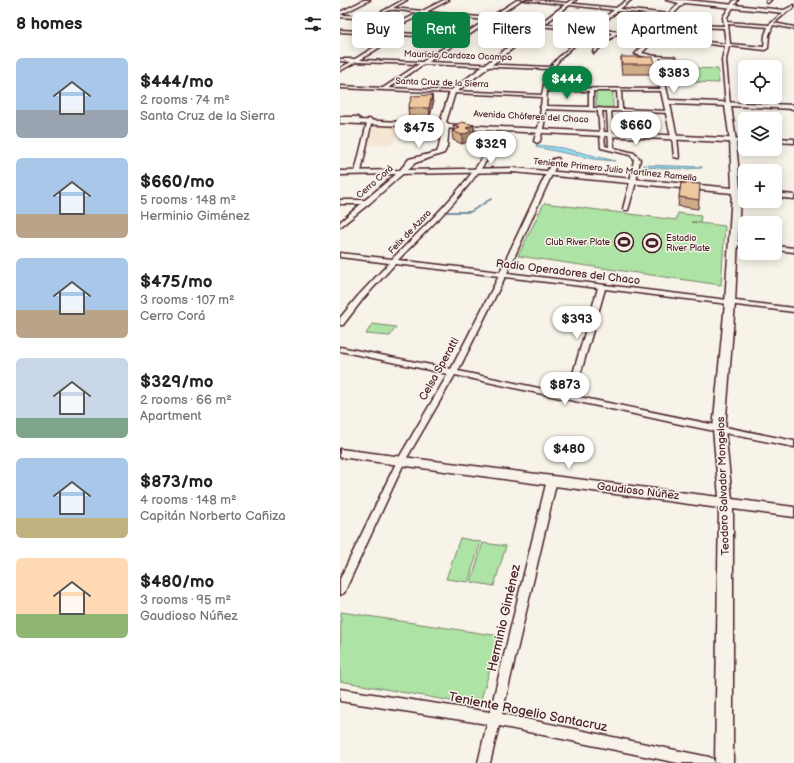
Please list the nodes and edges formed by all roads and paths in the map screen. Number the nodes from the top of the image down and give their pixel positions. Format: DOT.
graph roads {
  1 [pos="368,0"];
  2 [pos="405,0"];
  3 [pos="436,0"];
  4 [pos="519,0"];
  5 [pos="526,0"];
  6 [pos="574,0"];
  7 [pos="629,0"];
  8 [pos="668,0"];
  9 [pos="736,0"];
  10 [pos="445,1"];
  11 [pos="683,1"];
  12 [pos="568,4"];
  13 [pos="794,6"];
  14 [pos="732,7"];
  15 [pos="388,10"];
  16 [pos="617,10"];
  17 [pos="384,12"];
  18 [pos="412,12"];
  19 [pos="422,12"];
  20 [pos="500,12"];
  21 [pos="634,12"];
  22 [pos="673,12"];
  23 [pos="785,12"];
  24 [pos="340,15"];
  25 [pos="352,16"];
  26 [pos="609,16"];
  27 [pos="545,22"];
  28 [pos="712,25"];
  29 [pos="726,25"];
  30 [pos="770,25"];
  31 [pos="478,27"];
  32 [pos="794,28"];
  33 [pos="340,31"];
  34 [pos="352,32"];
  35 [pos="609,32"];
  36 [pos="614,32"];
  37 [pos="617,32"];
  38 [pos="712,43"];
  39 [pos="728,45"];
  40 [pos="376,48"];
  41 [pos="511,48"];
  42 [pos="571,48"];
  43 [pos="642,48"];
  44 [pos="594,52"];
  45 [pos="656,57"];
  46 [pos="674,58"];
  47 [pos="340,60"];
  48 [pos="357,60"];
  49 [pos="423,63"];
  50 [pos="487,66"];
  51 [pos="551,68"];
  52 [pos="340,70"];
  53 [pos="340,87"];
  54 [pos="384,89"];
  55 [pos="545,89"];
  56 [pos="591,90"];
  57 [pos="619,90"];
  58 [pos="664,90"];
  59 [pos="452,92"];
  60 [pos="544,96"];
  61 [pos="667,102"];
  62 [pos="728,105"];
  63 [pos="542,107"];
  64 [pos="794,108"];
  65 [pos="591,109"];
  66 [pos="600,109"];
  67 [pos="609,110"];
  68 [pos="620,110"];
  69 [pos="668,112"];
  70 [pos="340,119"];
  71 [pos="369,121"];
  72 [pos="444,125"];
  73 [pos="541,129"];
  74 [pos="602,132"];
  75 [pos="611,132"];
  76 [pos="674,136"];
  77 [pos="732,139"];
  78 [pos="738,139"];
  79 [pos="537,140"];
  80 [pos="738,140"];
  81 [pos="782,140"];
  82 [pos="794,140"];
  83 [pos="782,143"];
  84 [pos="794,144"];
  85 [pos="612,150"];
  86 [pos="489,152"];
  87 [pos="678,157"];
  88 [pos="556,159"];
  89 [pos="359,169"];
  90 [pos="479,170"];
  91 [pos="402,171"];
  92 [pos="340,172"];
  93 [pos="550,174"];
  94 [pos="738,179"];
  95 [pos="634,182"];
  96 [pos="738,192"];
  97 [pos="782,196"];
  98 [pos="794,197"];
  99 [pos="340,202"];
  100 [pos="368,202"];
  101 [pos="738,207"];
  102 [pos="626,209"];
  103 [pos="340,226"];
  104 [pos="733,243"];
  105 [pos="738,244"];
  106 [pos="782,249"];
  107 [pos="794,250"];
  108 [pos="340,255"];
  109 [pos="393,263"];
  110 [pos="503,274"];
  111 [pos="602,287"];
  112 [pos="730,302"];
  113 [pos="794,310"];
  114 [pos="340,323"];
  115 [pos="340,349"];
  116 [pos="453,372"];
  117 [pos="570,397"];
  118 [pos="719,429"];
  119 [pos="794,444"];
  120 [pos="340,453"];
  121 [pos="401,461"];
  122 [pos="552,480"];
  123 [pos="726,502"];
  124 [pos="794,512"];
  125 [pos="340,590"];
  126 [pos="340,695"];
  127 [pos="495,719"];
  128 [pos="484,763"];
  129 [pos="709,763"];
  130 [pos="724,763"];
  1 -- 24 [label="street"];
  2 -- 15 [label="street"];
  3 -- 10 [label="street"];
  4 -- 20 [label="street"];
  5 -- 12 [label="street"];
  6 -- 12 [label="street"];
  7 -- 16 [label="street"];
  8 -- 11 [label="street"];
  9 -- 14 [label="street"];
  10 -- 19 [label="street"];
  11 -- 14 [label="street"];
  11 -- 22 [label="street"];
  12 -- 16 [label="street"];
  12 -- 27 [label="street"];
  13 -- 23 [label="street"];
  14 -- 23 [label="street"];
  14 -- 29 [label="street"];
  15 -- 17 [label="street"];
  15 -- 18 [label="street"];
  16 -- 21 [label="street"];
  16 -- 26 [label="street"];
  23 -- 30 [label="street"];
  24 -- 25 [label="street"];
  28 -- 29 [label="street"];
  29 -- 30 [label="street"];
  29 -- 39 [label="street"];
  30 -- 32 [label="street"];
  30 -- 39 [label="street"];
  31 -- 49 [label="street"];
  33 -- 34 [label="street"];
  35 -- 36 [label="street"];
  36 -- 37 [label="street"];
  36 -- 44 [label="street"];
  38 -- 39 [label="street"];
  39 -- 62 [label="street"];
  40 -- 48 [label="street"];
  41 -- 50 [label="street"];
  42 -- 51 [label="street"];
  43 -- 45 [label="street"];
  45 -- 46 [label="street"];
  45 -- 58 [label="street"];
  47 -- 48 [label="street, Mauricio Cardozo Ocampo"];
  48 -- 49 [label="street, Mauricio Cardozo Ocampo"];
  48 -- 52 [label="street"];
  49 -- 50 [label="street, Mauricio Cardozo Ocampo"];
  49 -- 54 [label="street"];
  50 -- 51 [label="street, Mauricio Cardozo Ocampo"];
  50 -- 59 [label="street"];
  51 -- 55 [label="street"];
  53 -- 54 [label="street, Santa Cruz de la Sierra"];
  54 -- 59 [label="street, Santa Cruz de la Sierra"];
  55 -- 56 [label="street"];
  55 -- 60 [label="street"];
  56 -- 57 [label="street"];
  56 -- 65 [label="street"];
  57 -- 58 [label="street"];
  57 -- 68 [label="street"];
  58 -- 61 [label="street"];
  59 -- 60 [label="street, Santa Cruz de la Sierra"];
  59 -- 72 [label="street"];
  60 -- 63 [label="street"];
  61 -- 62 [label="street"];
  61 -- 69 [label="street"];
  62 -- 64 [label="street"];
  62 -- 77 [label="street, Teodoro Salvador Mongelos"];
  63 -- 65 [label="street"];
  63 -- 73 [label="street"];
  65 -- 66 [label="street"];
  66 -- 67 [label="street"];
  66 -- 74 [label="street"];
  67 -- 68 [label="street"];
  67 -- 75 [label="street"];
  68 -- 69 [label="street"];
  69 -- 76 [label="street"];
  70 -- 71 [label="main road, Avenida Chóferes del Chaco"];
  70 -- 71 [label="main road, Avenida Chóferes del Chaco"];
  71 -- 72 [label="main road, Avenida Chóferes del Chaco"];
  71 -- 89 [label="street"];
  72 -- 73 [label="main road, Avenida Chóferes del Chaco"];
  72 -- 91 [label="street, Cerro Corá"];
  73 -- 74 [label="main road, Avenida Chóferes del Chaco"];
  73 -- 79 [label="street"];
  74 -- 75 [label="main road, Avenida Chóferes del Chaco"];
  74 -- 85 [label="street"];
  75 -- 76 [label="main road, Avenida Chóferes del Chaco"];
  75 -- 85 [label="street"];
  76 -- 77 [label="main road, Avenida Chóferes del Chaco"];
  76 -- 87 [label="street"];
  77 -- 78 [label="main road, Avenida Chóferes del Chaco"];
  77 -- 80 [label="main road, Avenida Chóferes del Chaco"];
  77 -- 94 [label="street, Teodoro Salvador Mongelos"];
  81 -- 82 [label="main road"];
  83 -- 84 [label="main road"];
  85 -- 95 [label="street"];
  86 -- 90 [label="street, Felix de Azara"];
  88 -- 93 [label="street, Celsa Speratti"];
  89 -- 91 [label="street, Teniente Primero Julio Martínez Ramella"];
  89 -- 92 [label="street, Teniente Primero Julio Martínez Ramella"];
  90 -- 91 [label="street, Teniente Primero Julio Martínez Ramella"];
  90 -- 93 [label="street, Teniente Primero Julio Martínez Ramella"];
  90 -- 109 [label="street, Felix de Azara"];
  91 -- 100 [label="street, Cerro Corá"];
  93 -- 95 [label="street, Teniente Primero Julio Martínez Ramella"];
  93 -- 110 [label="street, Celsa Speratti"];
  95 -- 96 [label="street, Teniente Primero Julio Martínez Ramella"];
  95 -- 102 [label="street"];
  97 -- 98 [label="street"];
  99 -- 100 [label="street"];
  100 -- 103 [label="street, Cerro Corá"];
  101 -- 104 [label="street, Teodoro Salvador Mongelos"];
  104 -- 105 [label="street"];
  104 -- 112 [label="street, Teodoro Salvador Mongelos"];
  106 -- 107 [label="street"];
  108 -- 109 [label="street, Radio Operadores del Chaco"];
  109 -- 110 [label="street, Radio Operadores del Chaco"];
  109 -- 114 [label="street, Felix de Azara"];
  110 -- 111 [label="street, Radio Operadores del Chaco"];
  110 -- 116 [label="street, Celsa Speratti"];
  111 -- 112 [label="street, Radio Operadores del Chaco"];
  111 -- 117 [label="street"];
  112 -- 113 [label="street, Radio Operadores del Chaco"];
  112 -- 118 [label="street, Teodoro Salvador Mongelos"];
  115 -- 116 [label="street"];
  116 -- 117 [label="street"];
  116 -- 121 [label="street, Celsa Speratti"];
  117 -- 118 [label="street"];
  118 -- 119 [label="street"];
  118 -- 123 [label="street, Teodoro Salvador Mongelos"];
  120 -- 121 [label="street, Gaudioso Núñez"];
  121 -- 122 [label="street, Gaudioso Núñez"];
  121 -- 125 [label="street, Celsa Speratti"];
  122 -- 123 [label="street, Gaudioso Núñez"];
  122 -- 127 [label="street, Herminio Giménez"];
  123 -- 124 [label="street, Gaudioso Núñez"];
  123 -- 130 [label="street, Teodoro Salvador Mongelos"];
  126 -- 127 [label="street, Teniente Rogelio Santacruz"];
  127 -- 128 [label="street, Herminio Giménez"];
  127 -- 129 [label="street, Teniente Rogelio Santacruz"];
}
